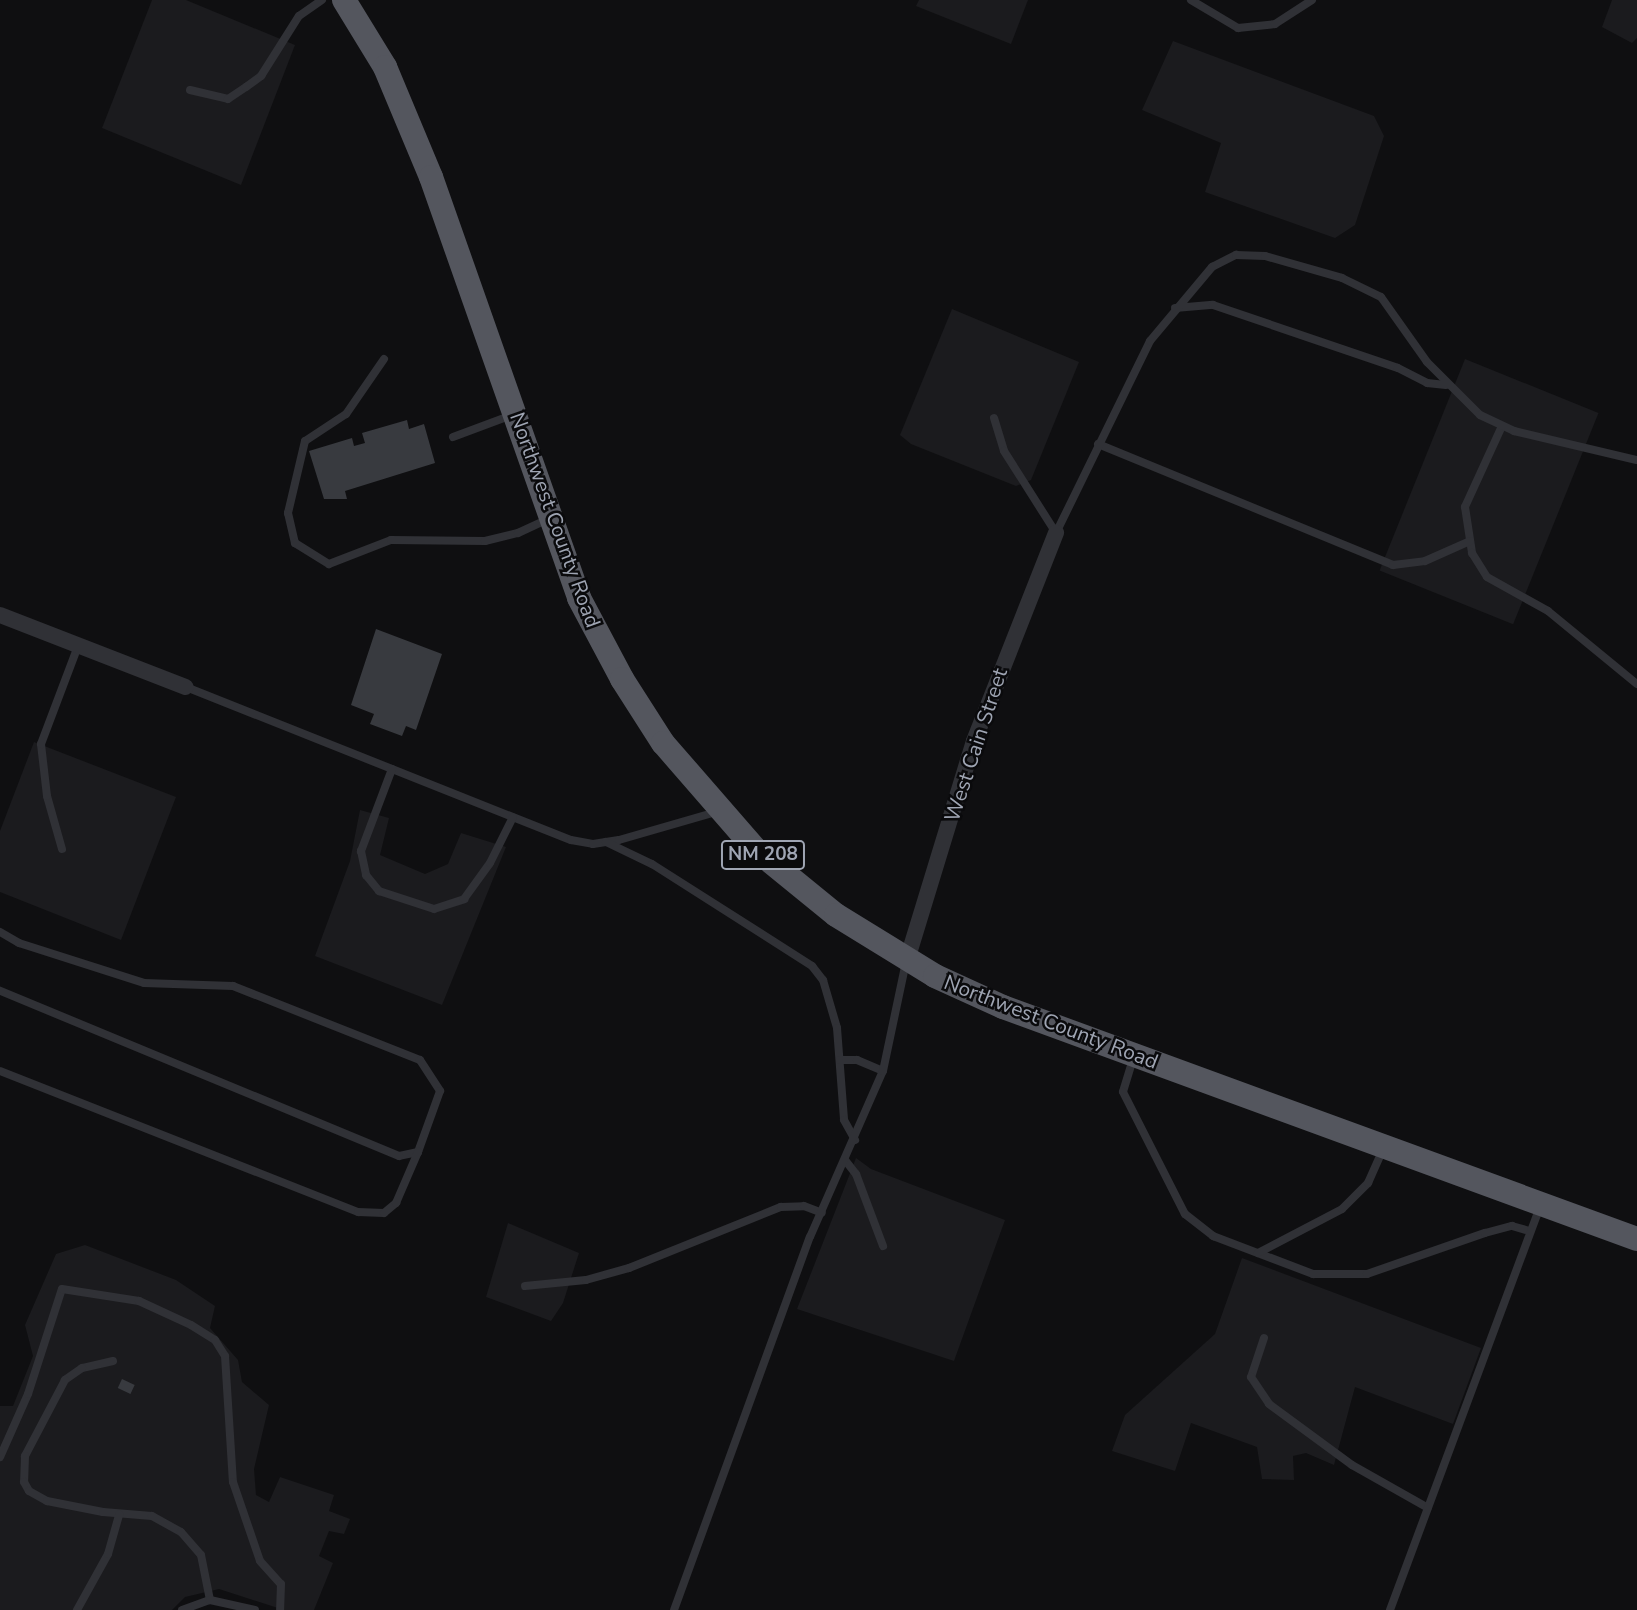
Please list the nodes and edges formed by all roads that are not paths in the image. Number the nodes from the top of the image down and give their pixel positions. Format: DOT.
graph roads {
  1 [pos="322,0"];
  2 [pos="344,0"];
  3 [pos="1191,0"];
  4 [pos="1312,0"];
  5 [pos="190,90"];
  6 [pos="1175,308"];
  7 [pos="384,359"];
  8 [pos="1446,385"];
  9 [pos="515,414"];
  10 [pos="993,418"];
  11 [pos="1502,426"];
  12 [pos="453,437"];
  13 [pos="1098,444"];
  14 [pos="1637,460"];
  15 [pos="551,518"];
  16 [pos="1056,533"];
  17 [pos="1470,541"];
  18 [pos="0,615"];
  19 [pos="78,646"];
  20 [pos="1637,684"];
  21 [pos="186,687"];
  22 [pos="392,769"];
  23 [pos="719,811"];
  24 [pos="513,817"];
  25 [pos="606,842"];
  26 [pos="62,849"];
  27 [pos="0,932"];
  28 [pos="906,960"];
  29 [pos="0,991"];
  30 [pos="1133,1055"];
  31 [pos="840,1060"];
  32 [pos="883,1070"];
  33 [pos="0,1071"];
  34 [pos="855,1140"];
  35 [pos="1384,1147"];
  36 [pos="418,1152"];
  37 [pos="845,1160"];
  38 [pos="1540,1204"];
  39 [pos="822,1213"];
  40 [pos="1530,1231"];
  41 [pos="1637,1239"];
  42 [pos="883,1246"];
  43 [pos="1258,1253"];
  44 [pos="525,1286"];
  45 [pos="1264,1338"];
  46 [pos="113,1361"];
  47 [pos="0,1457"];
  48 [pos="1428,1508"];
  49 [pos="119,1515"];
  50 [pos="210,1600"];
  51 [pos="77,1610"];
  52 [pos="182,1610"];
  53 [pos="255,1610"];
  54 [pos="280,1610"];
  55 [pos="674,1610"];
  56 [pos="1390,1610"];
  1 -- 5 [label="lane"];
  2 -- 9 [label="highway, Northwest County Road / NM 208"];
  3 -- 4 [label="lane"];
  6 -- 8 [label="lane"];
  6 -- 8 [label="lane"];
  6 -- 13 [label="lane"];
  7 -- 15 [label="lane"];
  8 -- 11 [label="lane"];
  9 -- 12 [label="lane"];
  9 -- 15 [label="highway, Northwest County Road / NM 208"];
  10 -- 16 [label="lane"];
  11 -- 14 [label="lane"];
  11 -- 17 [label="lane"];
  13 -- 16 [label="lane"];
  13 -- 17 [label="lane"];
  15 -- 23 [label="highway, Northwest County Road / NM 208"];
  16 -- 28 [label="street, West Cain Street"];
  17 -- 20 [label="lane"];
  18 -- 19 [label="street"];
  19 -- 21 [label="street"];
  19 -- 26 [label="lane"];
  21 -- 22 [label="lane"];
  22 -- 24 [label="lane"];
  22 -- 24 [label="lane"];
  23 -- 25 [label="lane"];
  23 -- 28 [label="highway, Northwest County Road / NM 208"];
  24 -- 25 [label="lane"];
  25 -- 31 [label="lane"];
  27 -- 36 [label="lane"];
  28 -- 30 [label="highway, Northwest County Road / NM 208"];
  28 -- 32 [label="lane"];
  29 -- 36 [label="lane"];
  30 -- 35 [label="highway, Northwest County Road / NM 208"];
  30 -- 43 [label="lane"];
  31 -- 32 [label="lane"];
  31 -- 34 [label="lane"];
  32 -- 34 [label="lane"];
  33 -- 36 [label="lane"];
  34 -- 37 [label="lane"];
  35 -- 38 [label="highway, Northwest County Road / NM 208"];
  35 -- 43 [label="lane"];
  37 -- 39 [label="lane"];
  37 -- 42 [label="lane"];
  38 -- 40 [label="lane"];
  38 -- 41 [label="highway, Northwest County Road / NM 208"];
  39 -- 44 [label="lane"];
  39 -- 55 [label="lane"];
  40 -- 43 [label="lane"];
  40 -- 48 [label="lane"];
  45 -- 48 [label="lane"];
  46 -- 49 [label="lane"];
  47 -- 54 [label="lane"];
  48 -- 56 [label="lane"];
  49 -- 50 [label="lane"];
  49 -- 51 [label="lane"];
  50 -- 52 [label="lane"];
  50 -- 53 [label="lane"];
}
